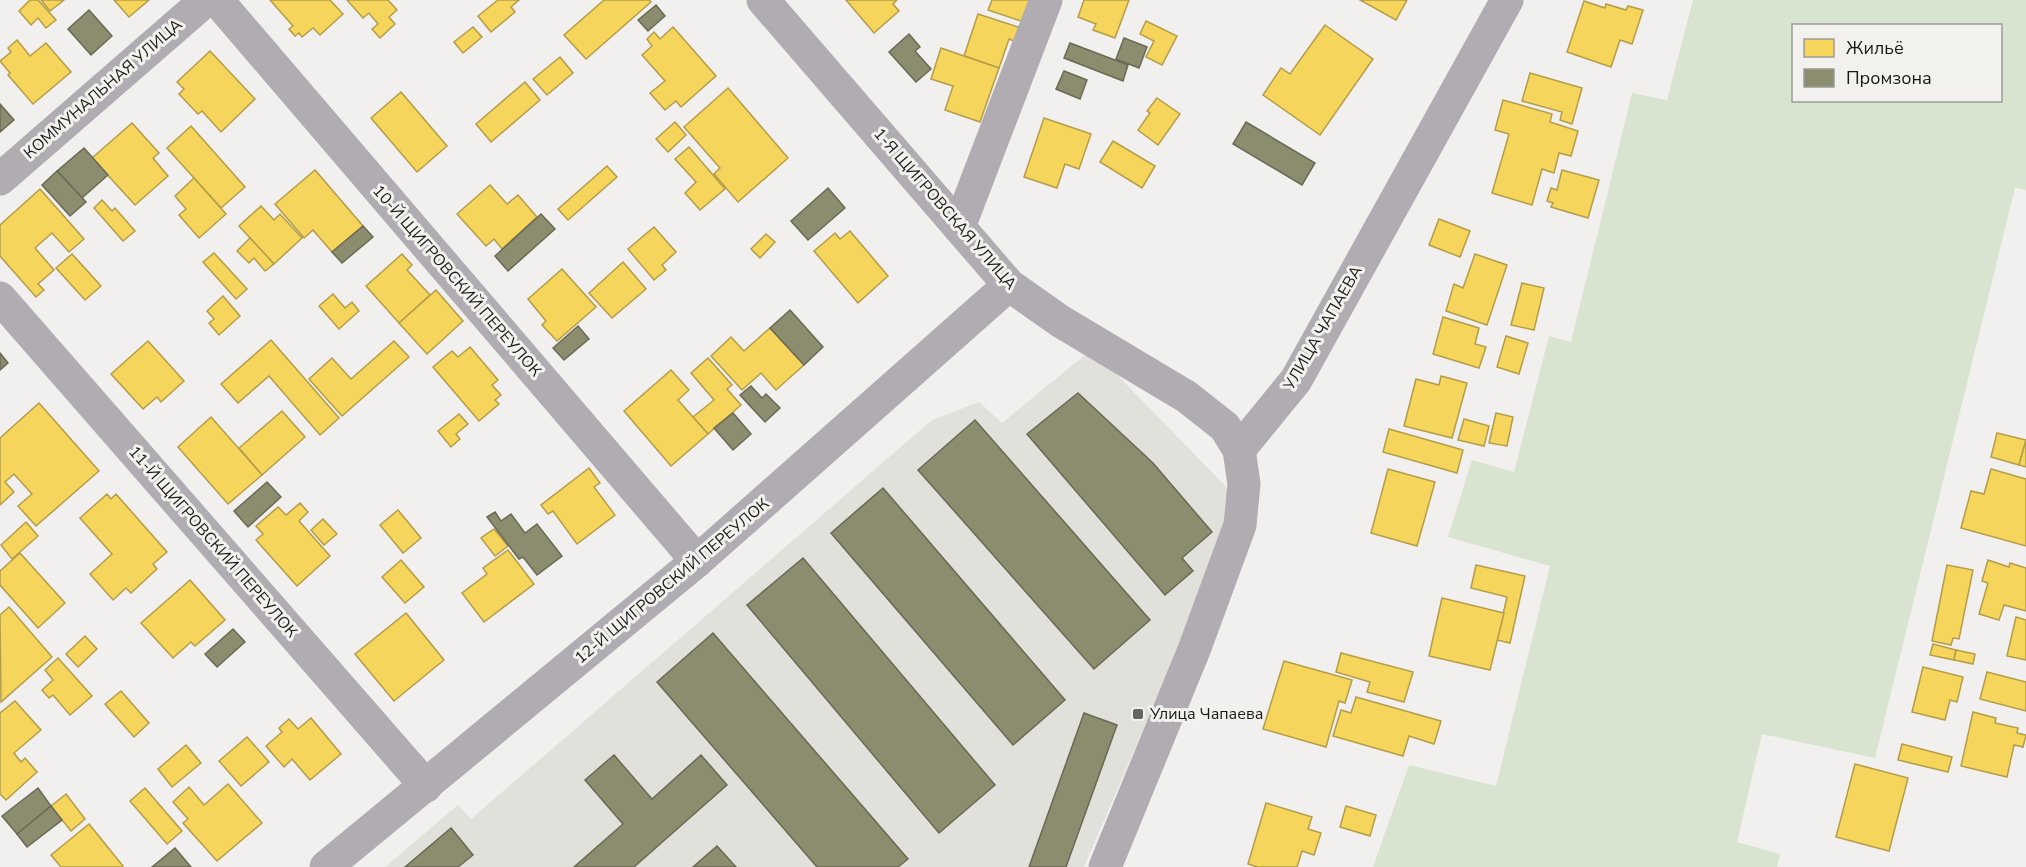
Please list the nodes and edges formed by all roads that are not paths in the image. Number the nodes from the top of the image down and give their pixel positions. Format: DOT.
graph roads {
  1 [pos="206,0"];
  2 [pos="217,0"];
  3 [pos="763,0"];
  4 [pos="1046,0"];
  5 [pos="1507,0"];
  6 [pos="0,179"];
  7 [pos="959,227"];
  8 [pos="1009,285"];
  9 [pos="0,298"];
  10 [pos="1239,450"];
  11 [pos="697,561"];
  12 [pos="426,786"];
  13 [pos="326,867"];
  14 [pos="1105,867"];
  1 -- 6 [label="street, КОММУНАЛЬНАЯ УЛИЦА"];
  2 -- 11 [label="street, 10-Й ЩИГРОВСКИЙ ПЕРЕУЛОК"];
  3 -- 7 [label="street, 1-Я ЩИГРОВСКАЯ УЛИЦА"];
  4 -- 7 [label="street"];
  5 -- 10 [label="street, УЛИЦА ЧАПАЕВА"];
  7 -- 8 [label="street, 1-Я ЩИГРОВСКАЯ УЛИЦА"];
  8 -- 10 [label="street, 1-Я ЩИГРОВСКАЯ УЛИЦА"];
  8 -- 11 [label="street, 12-Й ЩИГРОВСКИЙ ПЕРЕУЛОК"];
  9 -- 12 [label="street, 11-Й ЩИГРОВСКИЙ ПЕРЕУЛОК"];
  10 -- 14 [label="street"];
  11 -- 12 [label="street, 12-Й ЩИГРОВСКИЙ ПЕРЕУЛОК"];
  12 -- 13 [label="street, 12-Й ЩИГРОВСКИЙ ПЕРЕУЛОК"];
}
